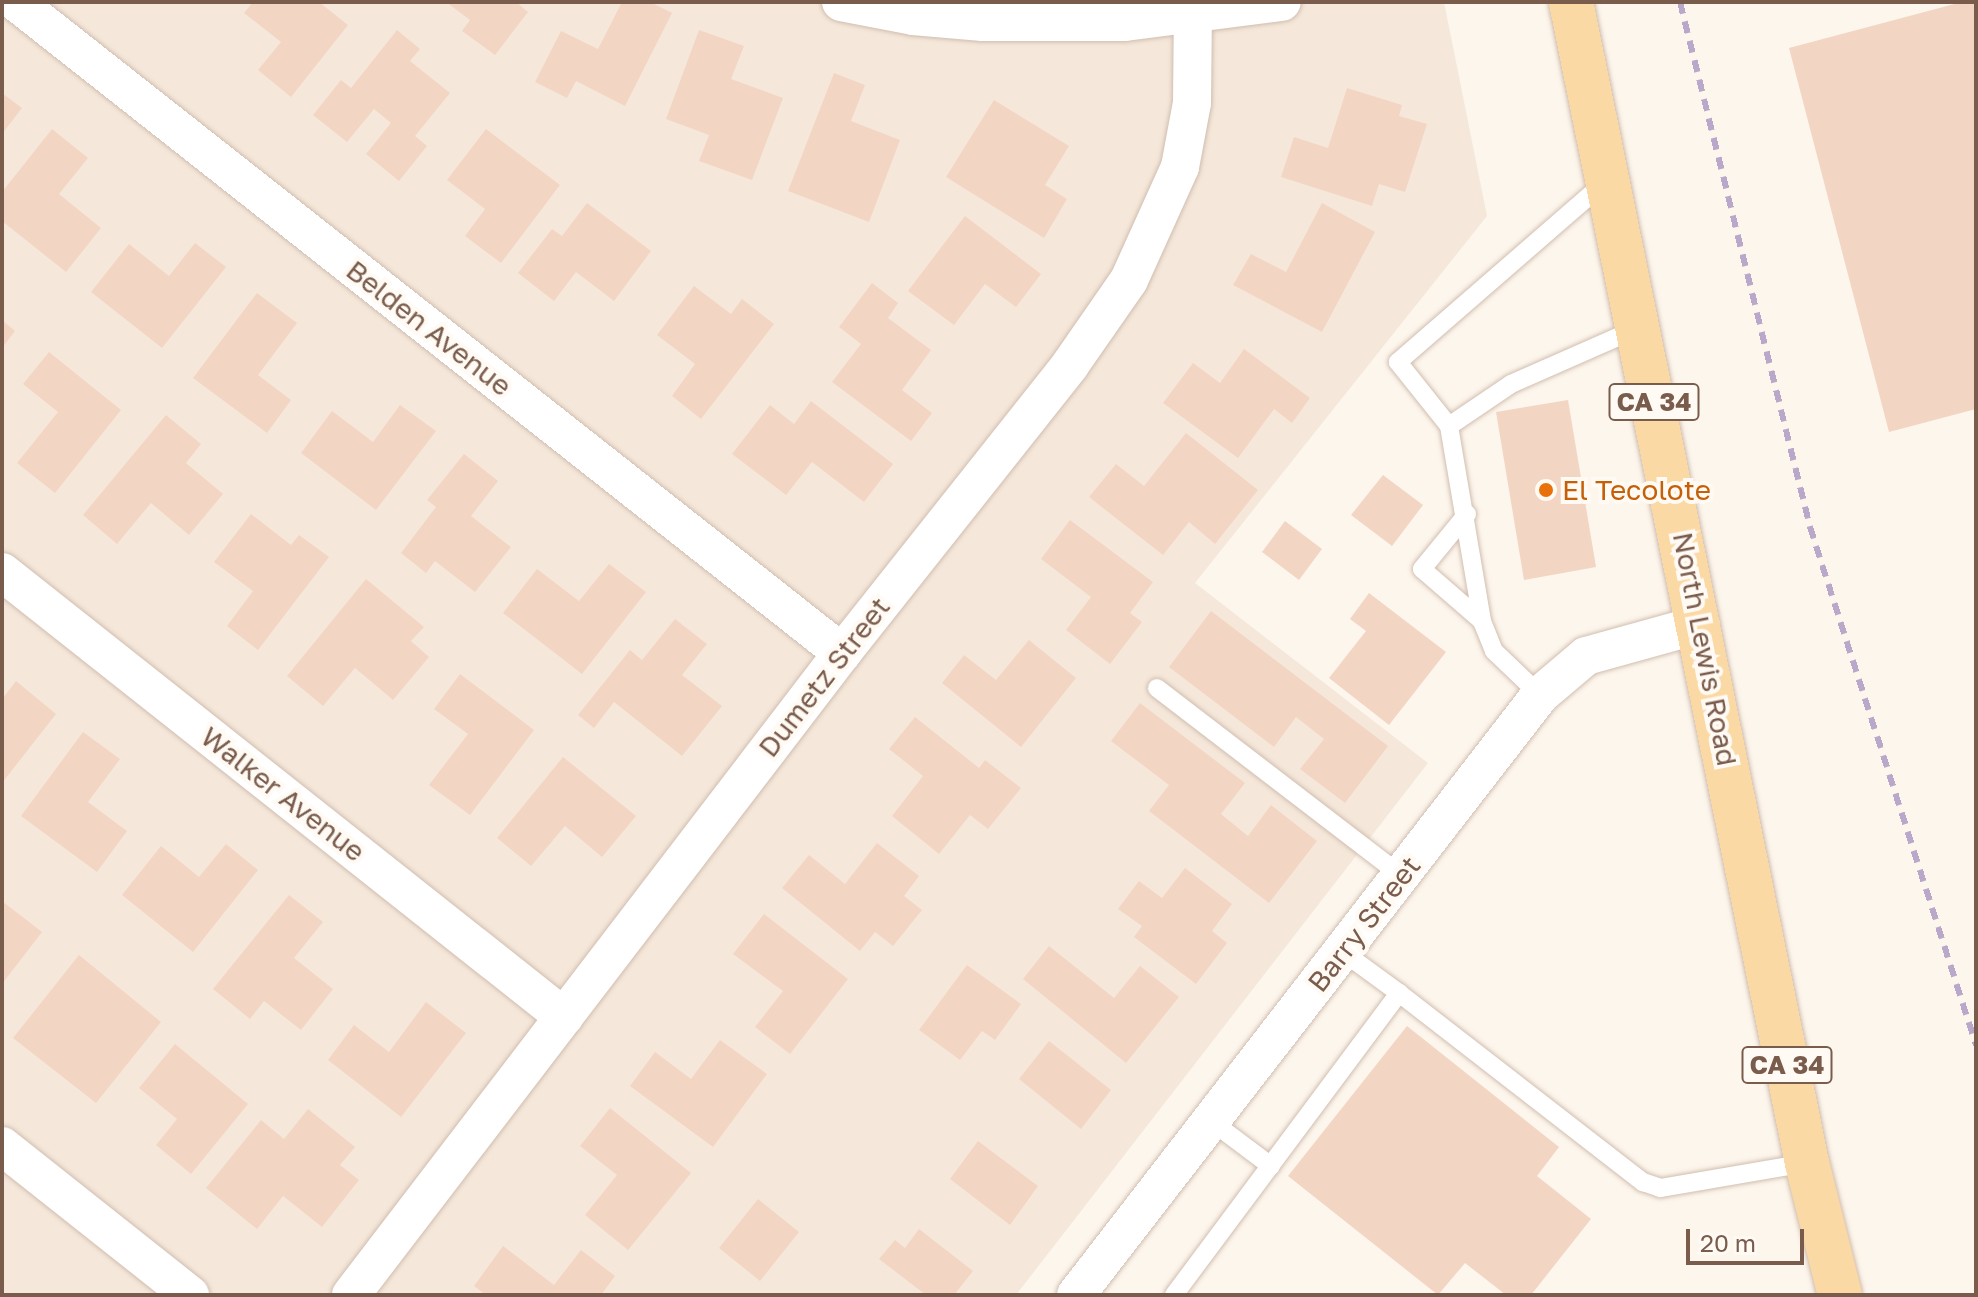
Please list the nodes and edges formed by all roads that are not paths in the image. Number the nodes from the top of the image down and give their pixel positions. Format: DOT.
graph roads {
  1 [pos="16,2"];
  2 [pos="841,2"];
  3 [pos="1282,2"];
  4 [pos="1571,2"];
  5 [pos="1193,9"];
  6 [pos="1608,179"];
  7 [pos="1638,328"];
  8 [pos="1449,426"];
  9 [pos="1467,514"];
  10 [pos="2,572"];
  11 [pos="1482,621"];
  12 [pos="1701,624"];
  13 [pos="842,653"];
  14 [pos="1157,688"];
  15 [pos="1540,695"];
  16 [pos="1402,876"];
  17 [pos="1343,952"];
  18 [pos="1399,993"];
  19 [pos="564,1017"];
  20 [pos="1211,1121"];
  21 [pos="2,1146"];
  22 [pos="1807,1163"];
  23 [pos="1271,1166"];
  24 [pos="190,1295"];
  25 [pos="351,1295"];
  26 [pos="1076,1295"];
  27 [pos="1174,1295"];
  28 [pos="1840,1295"];
  1 -- 13 [label="street, Belden Avenue"];
  2 -- 5 [label="street"];
  3 -- 5 [label="street"];
  4 -- 6 [label="main road, North Lewis Road / CA 34"];
  5 -- 13 [label="street, Dumetz Street"];
  6 -- 7 [label="main road, North Lewis Road / CA 34"];
  6 -- 8 [label="lane"];
  7 -- 8 [label="lane"];
  7 -- 12 [label="main road, North Lewis Road / CA 34"];
  8 -- 9 [label="lane"];
  9 -- 11 [label="lane"];
  9 -- 11 [label="lane"];
  10 -- 19 [label="street, Walker Avenue"];
  11 -- 15 [label="lane"];
  12 -- 15 [label="street, Barry Street"];
  12 -- 22 [label="main road, North Lewis Road / CA 34"];
  13 -- 19 [label="street, Dumetz Street"];
  14 -- 16 [label="lane"];
  15 -- 16 [label="street, Barry Street"];
  16 -- 17 [label="street, Barry Street"];
  17 -- 18 [label="lane"];
  17 -- 20 [label="street, Barry Street"];
  18 -- 22 [label="lane"];
  18 -- 23 [label="lane"];
  19 -- 25 [label="street, Dumetz Street"];
  20 -- 23 [label="lane"];
  20 -- 26 [label="street, Barry Street"];
  21 -- 24 [label="street"];
  22 -- 28 [label="main road, North Lewis Road / CA 34"];
  23 -- 27 [label="lane"];
}
